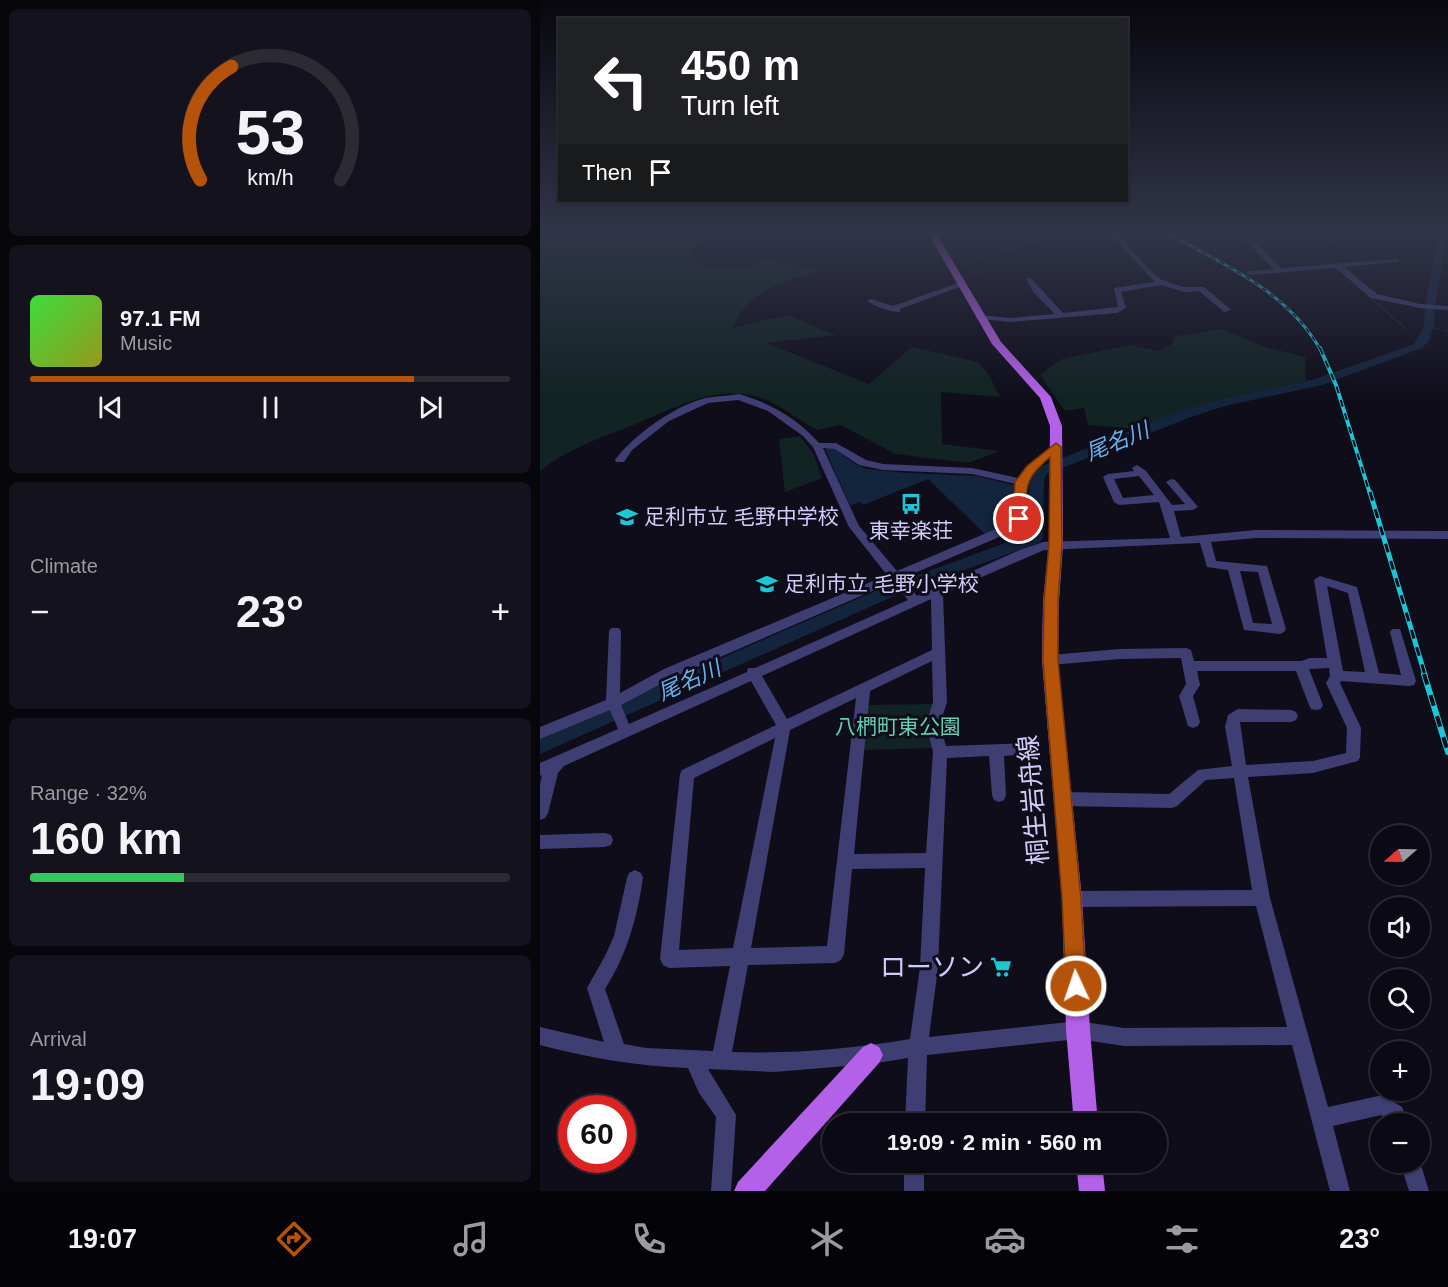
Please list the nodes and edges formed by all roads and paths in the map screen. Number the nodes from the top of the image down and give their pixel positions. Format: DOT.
graph roads {
  1 [pos="951,289"];
  2 [pos="963,289"];
  3 [pos="1036,289"];
  4 [pos="1126,289"];
  5 [pos="1179,289"];
  6 [pos="1365,289"];
  7 [pos="871,300"];
  8 [pos="1446,308"];
  9 [pos="1227,310"];
  10 [pos="1061,316"];
  11 [pos="980,317"];
  12 [pos="817,446"];
  13 [pos="1056,447"];
  14 [pos="620,460"];
  15 [pos="1021,482"];
  16 [pos="1171,482"];
  17 [pos="1162,498"];
  18 [pos="1168,508"];
  19 [pos="1448,535"];
  20 [pos="1204,538"];
  21 [pos="1177,541"];
  22 [pos="1056,544"];
  23 [pos="1233,566"];
  24 [pos="897,580"];
  25 [pos="937,591"];
  26 [pos="912,597"];
  27 [pos="615,631"];
  28 [pos="1396,632"];
  29 [pos="939,652"];
  30 [pos="1050,660"];
  31 [pos="1189,666"];
  32 [pos="1301,666"];
  33 [pos="1336,669"];
  34 [pos="753,672"];
  35 [pos="1372,678"];
  36 [pos="864,689"];
  37 [pos="614,704"];
  38 [pos="1316,705"];
  39 [pos="1291,716"];
  40 [pos="1192,722"];
  41 [pos="624,726"];
  42 [pos="784,727"];
  43 [pos="540,733"];
  44 [pos="1032,748"];
  45 [pos="996,750"];
  46 [pos="940,752"];
  47 [pos="559,762"];
  48 [pos="540,770"];
  49 [pos="1241,772"];
  50 [pos="999,795"];
  51 [pos="1062,799"];
  52 [pos="540,813"];
  53 [pos="605,840"];
  54 [pos="540,842"];
  55 [pos="933,860"];
  56 [pos="845,861"];
  57 [pos="635,878"];
  58 [pos="1262,898"];
  59 [pos="1072,899"];
  60 [pos="741,958"];
  61 [pos="1078,1030"];
  62 [pos="540,1036"];
  63 [pos="1298,1036"];
  64 [pos="918,1047"];
  65 [pos="617,1052"];
  66 [pos="871,1054"];
  67 [pos="693,1059"];
  68 [pos="721,1060"];
  69 [pos="915,1113"];
  70 [pos="1085,1113"];
  71 [pos="1394,1113"];
  72 [pos="1320,1119"];
  73 [pos="914,1173"];
  74 [pos="1090,1173"];
  75 [pos="1413,1173"];
  76 [pos="721,1191"];
  77 [pos="747,1191"];
  78 [pos="914,1191"];
  79 [pos="1092,1191"];
  80 [pos="1340,1191"];
  81 [pos="1419,1191"];
  1 -- 7 [label="street"];
  2 -- 11 [label="main road, 桐生岩舟線"];
  3 -- 10 [label="street"];
  4 -- 10 [label="street"];
  5 -- 9 [label="street"];
  6 -- 8 [label="street"];
  10 -- 11 [label="street"];
  11 -- 13 [label="main road, 桐生岩舟線"];
  12 -- 14 [label="street"];
  12 -- 15 [label="street"];
  12 -- 24 [label="street"];
  13 -- 15 [label="street"];
  13 -- 22 [label="main road, 桐生岩舟線"];
  15 -- 24 [label="street"];
  16 -- 18 [label="street"];
  17 -- 17 [label="street"];
  17 -- 18 [label="street"];
  18 -- 21 [label="street"];
  19 -- 20 [label="street"];
  20 -- 21 [label="street"];
  20 -- 23 [label="street"];
  21 -- 22 [label="street"];
  22 -- 25 [label="street"];
  22 -- 30 [label="main road, 桐生岩舟線"];
  23 -- 23 [label="street"];
  24 -- 26 [label="street"];
  24 -- 37 [label="street"];
  25 -- 26 [label="street"];
  25 -- 29 [label="street"];
  26 -- 34 [label="street"];
  27 -- 37 [label="street"];
  28 -- 35 [label="street"];
  29 -- 36 [label="street"];
  29 -- 46 [label="street"];
  30 -- 31 [label="street"];
  30 -- 51 [label="main road, 桐生岩舟線"];
  31 -- 32 [label="street"];
  31 -- 40 [label="street"];
  32 -- 33 [label="street"];
  32 -- 38 [label="street"];
  33 -- 35 [label="street"];
  33 -- 35 [label="street"];
  33 -- 49 [label="street"];
  34 -- 41 [label="street"];
  34 -- 42 [label="street"];
  36 -- 42 [label="street"];
  36 -- 56 [label="street"];
  37 -- 41 [label="street"];
  37 -- 43 [label="street"];
  39 -- 49 [label="street"];
  41 -- 47 [label="street"];
  42 -- 60 [label="street"];
  42 -- 60 [label="street"];
  44 -- 45 [label="street"];
  45 -- 46 [label="street"];
  45 -- 50 [label="street"];
  46 -- 55 [label="street"];
  47 -- 48 [label="street"];
  47 -- 52 [label="street"];
  49 -- 51 [label="street"];
  49 -- 58 [label="street"];
  51 -- 59 [label="main road, 桐生岩舟線"];
  53 -- 54 [label="street"];
  55 -- 56 [label="street"];
  55 -- 64 [label="street"];
  56 -- 60 [label="street"];
  57 -- 65 [label="street"];
  58 -- 59 [label="street"];
  58 -- 63 [label="street"];
  59 -- 61 [label="main road, 桐生岩舟線"];
  60 -- 68 [label="street"];
  61 -- 63 [label="street"];
  61 -- 64 [label="street"];
  61 -- 70 [label="main road, 桐生岩舟線"];
  62 -- 65 [label="street"];
  63 -- 72 [label="street"];
  64 -- 66 [label="street"];
  64 -- 69 [label="street"];
  65 -- 67 [label="street"];
  66 -- 68 [label="street"];
  66 -- 77 [label="main road"];
  67 -- 68 [label="street"];
  67 -- 76 [label="street"];
  71 -- 72 [label="street"];
  72 -- 80 [label="street"];
  73 -- 78 [label="street"];
  74 -- 79 [label="main road"];
  75 -- 81 [label="street"];
}
